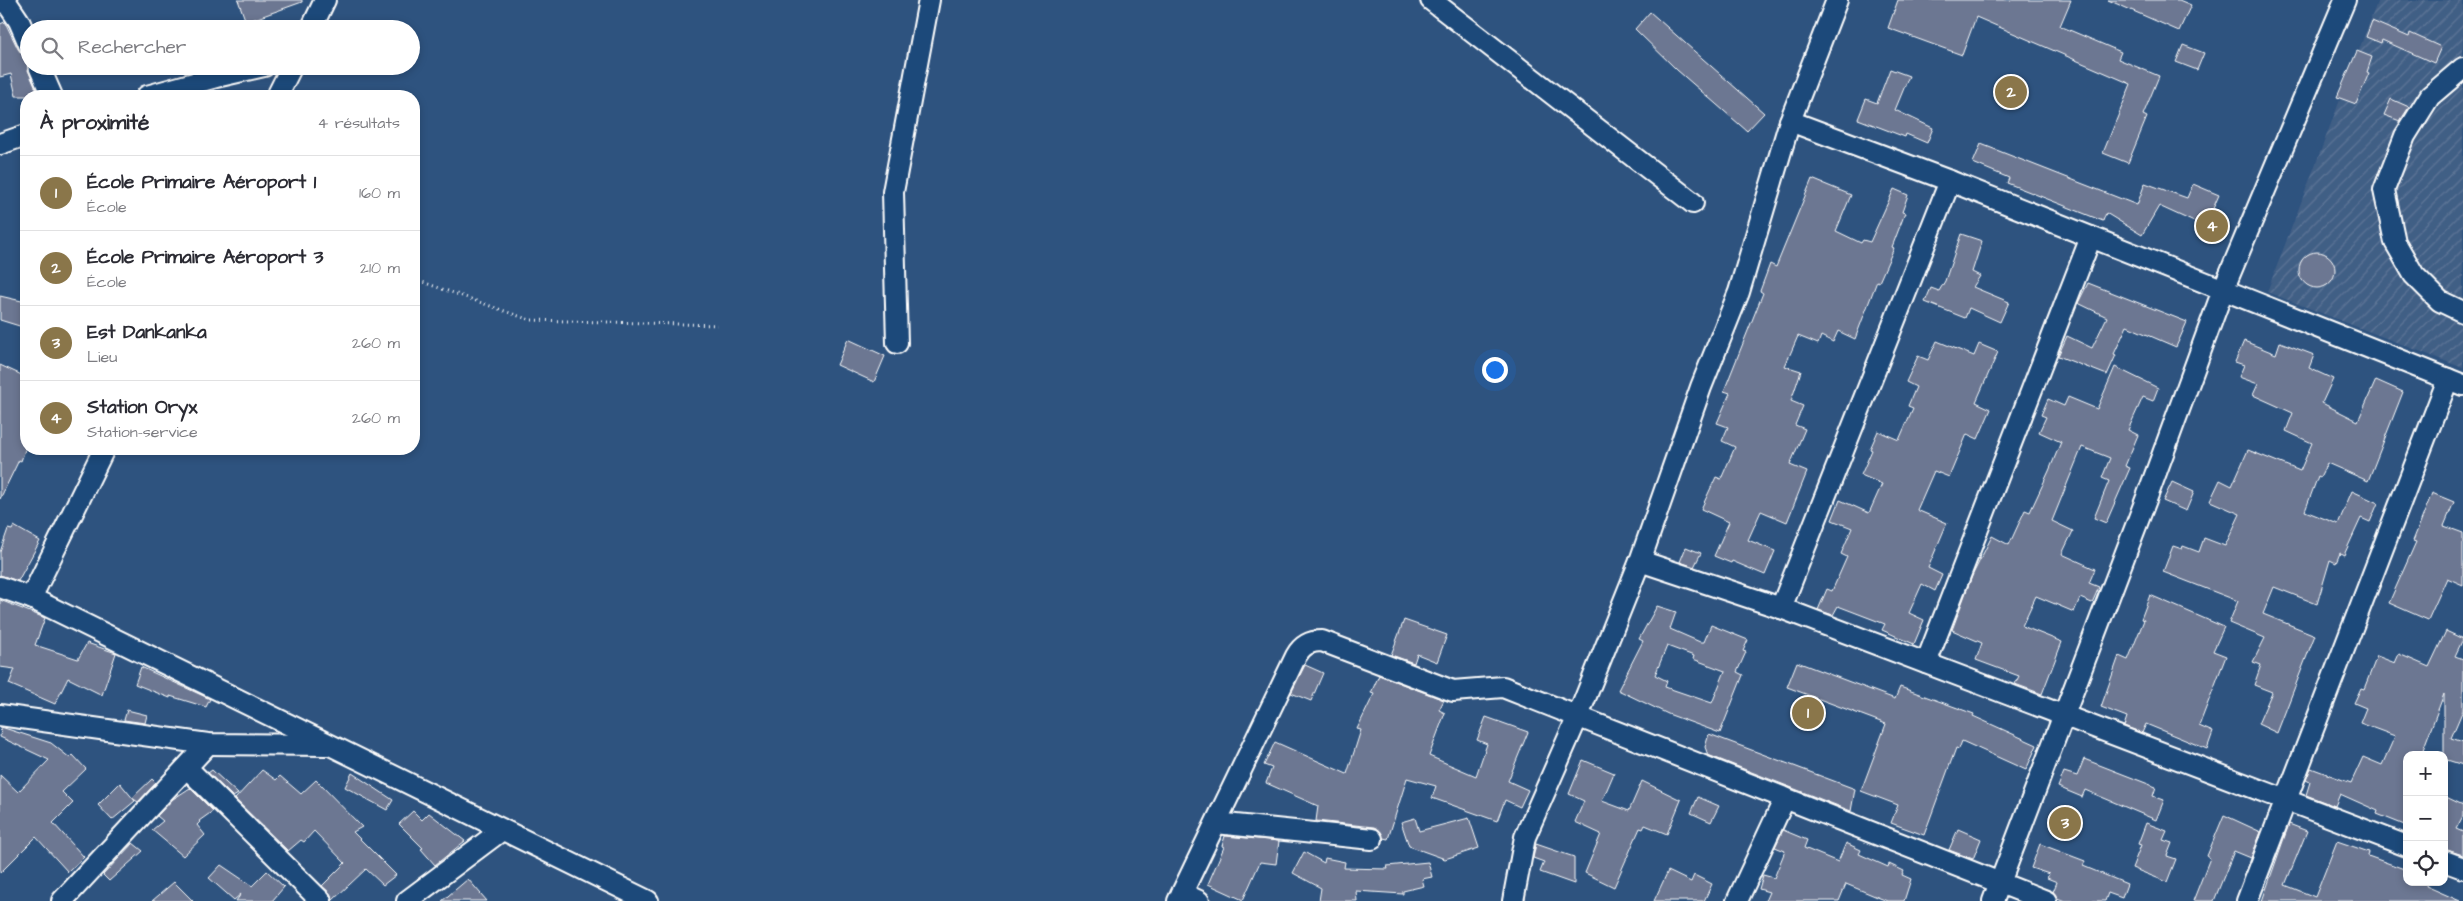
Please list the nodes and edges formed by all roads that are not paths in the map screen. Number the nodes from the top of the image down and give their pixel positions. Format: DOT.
graph roads {
  1 [pos="325,0"];
  2 [pos="929,0"];
  3 [pos="1431,0"];
  4 [pos="1837,0"];
  5 [pos="2345,0"];
  6 [pos="6,2"];
  7 [pos="315,20"];
  8 [pos="20,23"];
  9 [pos="2463,68"];
  10 [pos="43,75"];
  11 [pos="225,75"];
  12 [pos="288,75"];
  13 [pos="49,90"];
  14 [pos="169,90"];
  15 [pos="280,90"];
  16 [pos="1790,121"];
  17 [pos="20,137"];
  18 [pos="0,144"];
  19 [pos="1950,181"];
  20 [pos="1693,203"];
  21 [pos="2091,237"];
  22 [pos="2223,290"];
  23 [pos="2463,312"];
  24 [pos="897,343"];
  25 [pos="2456,382"];
  26 [pos="101,455"];
  27 [pos="1640,561"];
  28 [pos="0,588"];
  29 [pos="31,598"];
  30 [pos="1781,608"];
  31 [pos="1926,663"];
  32 [pos="2063,715"];
  33 [pos="8,716"];
  34 [pos="1578,716"];
  35 [pos="0,731"];
  36 [pos="208,744"];
  37 [pos="334,745"];
  38 [pos="187,768"];
  39 [pos="1785,798"];
  40 [pos="2286,799"];
  41 [pos="1216,823"];
  42 [pos="502,830"];
  43 [pos="1372,839"];
  44 [pos="2403,844"];
  45 [pos="2448,862"];
  46 [pos="2463,868"];
  47 [pos="1997,892"];
  48 [pos="1186,898"];
  49 [pos="62,901"];
  50 [pos="320,901"];
  51 [pos="406,901"];
  52 [pos="648,901"];
  53 [pos="1513,901"];
  54 [pos="1737,901"];
  55 [pos="2046,901"];
  56 [pos="2247,901"];
  1 -- 7 [label="street"];
  2 -- 24 [label="street"];
  3 -- 20 [label="street"];
  4 -- 16 [label="street"];
  5 -- 22 [label="street"];
  6 -- 8 [label="street"];
  9 -- 23 [label="street"];
  10 -- 13 [label="street"];
  11 -- 14 [label="street"];
  12 -- 15 [label="street"];
  16 -- 19 [label="street"];
  16 -- 27 [label="street"];
  17 -- 18 [label="street"];
  19 -- 21 [label="street"];
  19 -- 30 [label="street"];
  21 -- 22 [label="street"];
  21 -- 31 [label="street"];
  22 -- 25 [label="street"];
  22 -- 32 [label="street"];
  25 -- 40 [label="street"];
  26 -- 29 [label="street"];
  27 -- 30 [label="street"];
  27 -- 34 [label="street"];
  28 -- 29 [label="street"];
  29 -- 37 [label="street"];
  30 -- 31 [label="street"];
  31 -- 32 [label="street"];
  32 -- 40 [label="street"];
  32 -- 47 [label="street"];
  33 -- 35 [label="street"];
  33 -- 36 [label="street"];
  34 -- 39 [label="street"];
  34 -- 41 [label="street"];
  34 -- 53 [label="street"];
  36 -- 37 [label="street"];
  36 -- 38 [label="street"];
  37 -- 42 [label="street"];
  38 -- 49 [label="street"];
  38 -- 50 [label="street"];
  39 -- 47 [label="street"];
  39 -- 54 [label="street"];
  40 -- 44 [label="street"];
  40 -- 56 [label="street"];
  41 -- 43 [label="street"];
  41 -- 48 [label="street"];
  42 -- 51 [label="street"];
  42 -- 52 [label="street"];
  45 -- 46 [label="street"];
  47 -- 55 [label="street"];
}
